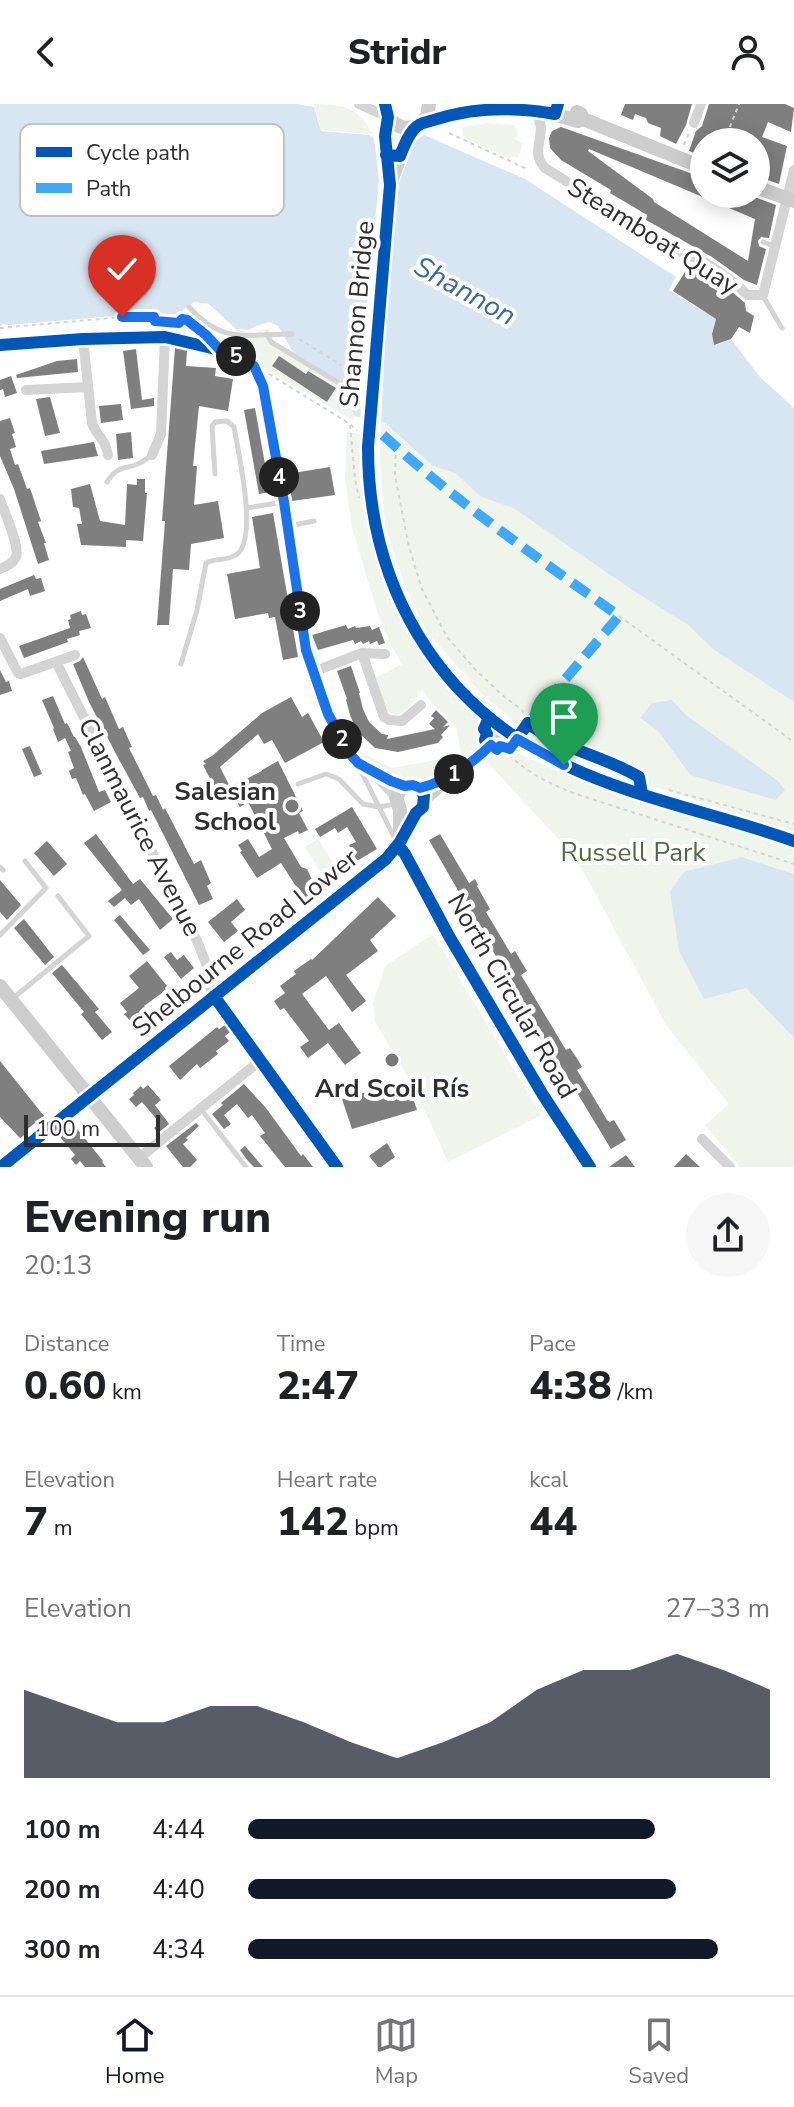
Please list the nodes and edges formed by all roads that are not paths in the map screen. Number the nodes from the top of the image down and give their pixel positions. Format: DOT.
graph roads {
  1 [pos="359,104"];
  2 [pos="429,104"];
  3 [pos="551,104"];
  4 [pos="701,104"];
  5 [pos="387,110"];
  6 [pos="534,110"];
  7 [pos="583,119"];
  8 [pos="694,123"];
  9 [pos="417,125"];
  10 [pos="690,162"];
  11 [pos="794,170"];
  12 [pos="390,185"];
  13 [pos="770,192"];
  14 [pos="791,200"];
  15 [pos="763,242"];
  16 [pos="775,247"];
  17 [pos="763,295"];
  18 [pos="189,307"];
  19 [pos="782,328"];
  20 [pos="165,332"];
  21 [pos="225,334"];
  22 [pos="267,334"];
  23 [pos="292,334"];
  24 [pos="83,339"];
  25 [pos="0,345"];
  26 [pos="220,350"];
  27 [pos="356,368"];
  28 [pos="88,387"];
  29 [pos="26,390"];
  30 [pos="108,455"];
  31 [pos="152,455"];
  32 [pos="215,474"];
  33 [pos="107,482"];
  34 [pos="0,499"];
  35 [pos="284,502"];
  36 [pos="247,508"];
  37 [pos="314,521"];
  38 [pos="288,526"];
  39 [pos="0,569"];
  40 [pos="0,638"];
  41 [pos="362,653"];
  42 [pos="385,654"];
  43 [pos="75,655"];
  44 [pos="56,662"];
  45 [pos="181,664"];
  46 [pos="313,672"];
  47 [pos="421,705"];
  48 [pos="504,730"];
  49 [pos="358,763"];
  50 [pos="298,784"];
  51 [pos="407,797"];
  52 [pos="379,807"];
  53 [pos="790,840"];
  54 [pos="399,844"];
  55 [pos="25,861"];
  56 [pos="58,896"];
  57 [pos="0,935"];
  58 [pos="0,986"];
  59 [pos="214,996"];
  60 [pos="11,999"];
  61 [pos="260,1061"];
  62 [pos="90,1097"];
  63 [pos="200,1107"];
  64 [pos="702,1139"];
  65 [pos="142,1162"];
  66 [pos="1,1167"];
  67 [pos="246,1167"];
  68 [pos="337,1167"];
  69 [pos="590,1167"];
  70 [pos="730,1167"];
  1 -- 5 [label="street"];
  2 -- 9 [label="main road"];
  3 -- 7 [label="main road"];
  4 -- 8 [label="street"];
  5 -- 9 [label="main road"];
  5 -- 12 [label="main road"];
  6 -- 7 [label="main road"];
  6 -- 9 [label="main road"];
  6 -- 17 [label="street, Steamboat Quay"];
  7 -- 10 [label="main road"];
  9 -- 12 [label="main road"];
  11 -- 14 [label="street"];
  12 -- 48 [label="main road, Shannon Bridge, bridge"];
  13 -- 14 [label="main road"];
  14 -- 16 [label="street"];
  15 -- 16 [label="lane"];
  16 -- 17 [label="street"];
  17 -- 19 [label="lane"];
  18 -- 21 [label="lane"];
  20 -- 24 [label="street"];
  20 -- 26 [label="street"];
  20 -- 31 [label="street"];
  21 -- 22 [label="lane"];
  21 -- 26 [label="lane"];
  22 -- 23 [label="lane"];
  22 -- 27 [label="lane"];
  24 -- 25 [label="street"];
  24 -- 28 [label="street"];
  26 -- 35 [label="street"];
  28 -- 29 [label="street"];
  28 -- 30 [label="street"];
  31 -- 33 [label="lane"];
  32 -- 36 [label="lane"];
  34 -- 39 [label="street"];
  35 -- 36 [label="lane"];
  35 -- 38 [label="street"];
  36 -- 45 [label="lane"];
  37 -- 38 [label="lane"];
  38 -- 46 [label="street"];
  40 -- 44 [label="street"];
  41 -- 42 [label="street"];
  41 -- 46 [label="street"];
  41 -- 47 [label="street"];
  43 -- 44 [label="street"];
  44 -- 59 [label="street, Clanmaurice Avenue"];
  46 -- 49 [label="street"];
  48 -- 51 [label="main road"];
  48 -- 53 [label="main road, Shannon Bridge"];
  49 -- 51 [label="street"];
  49 -- 52 [label="lane"];
  50 -- 52 [label="lane"];
  51 -- 52 [label="lane"];
  51 -- 54 [label="main road"];
  51 -- 54 [label="main road, Shelbourne Road Lower"];
  52 -- 54 [label="lane"];
  54 -- 59 [label="main road, Shelbourne Road Lower"];
  54 -- 69 [label="street, North Circular Road"];
  55 -- 57 [label="lane"];
  56 -- 60 [label="lane"];
  58 -- 60 [label="main road"];
  59 -- 61 [label="street"];
  59 -- 62 [label="main road, Shelbourne Road Lower"];
  60 -- 62 [label="main road"];
  61 -- 63 [label="street"];
  61 -- 68 [label="street"];
  62 -- 65 [label="main road"];
  62 -- 66 [label="main road, Shelbourne Road Lower"];
  63 -- 65 [label="street"];
  63 -- 67 [label="lane"];
  64 -- 70 [label="street"];
}
